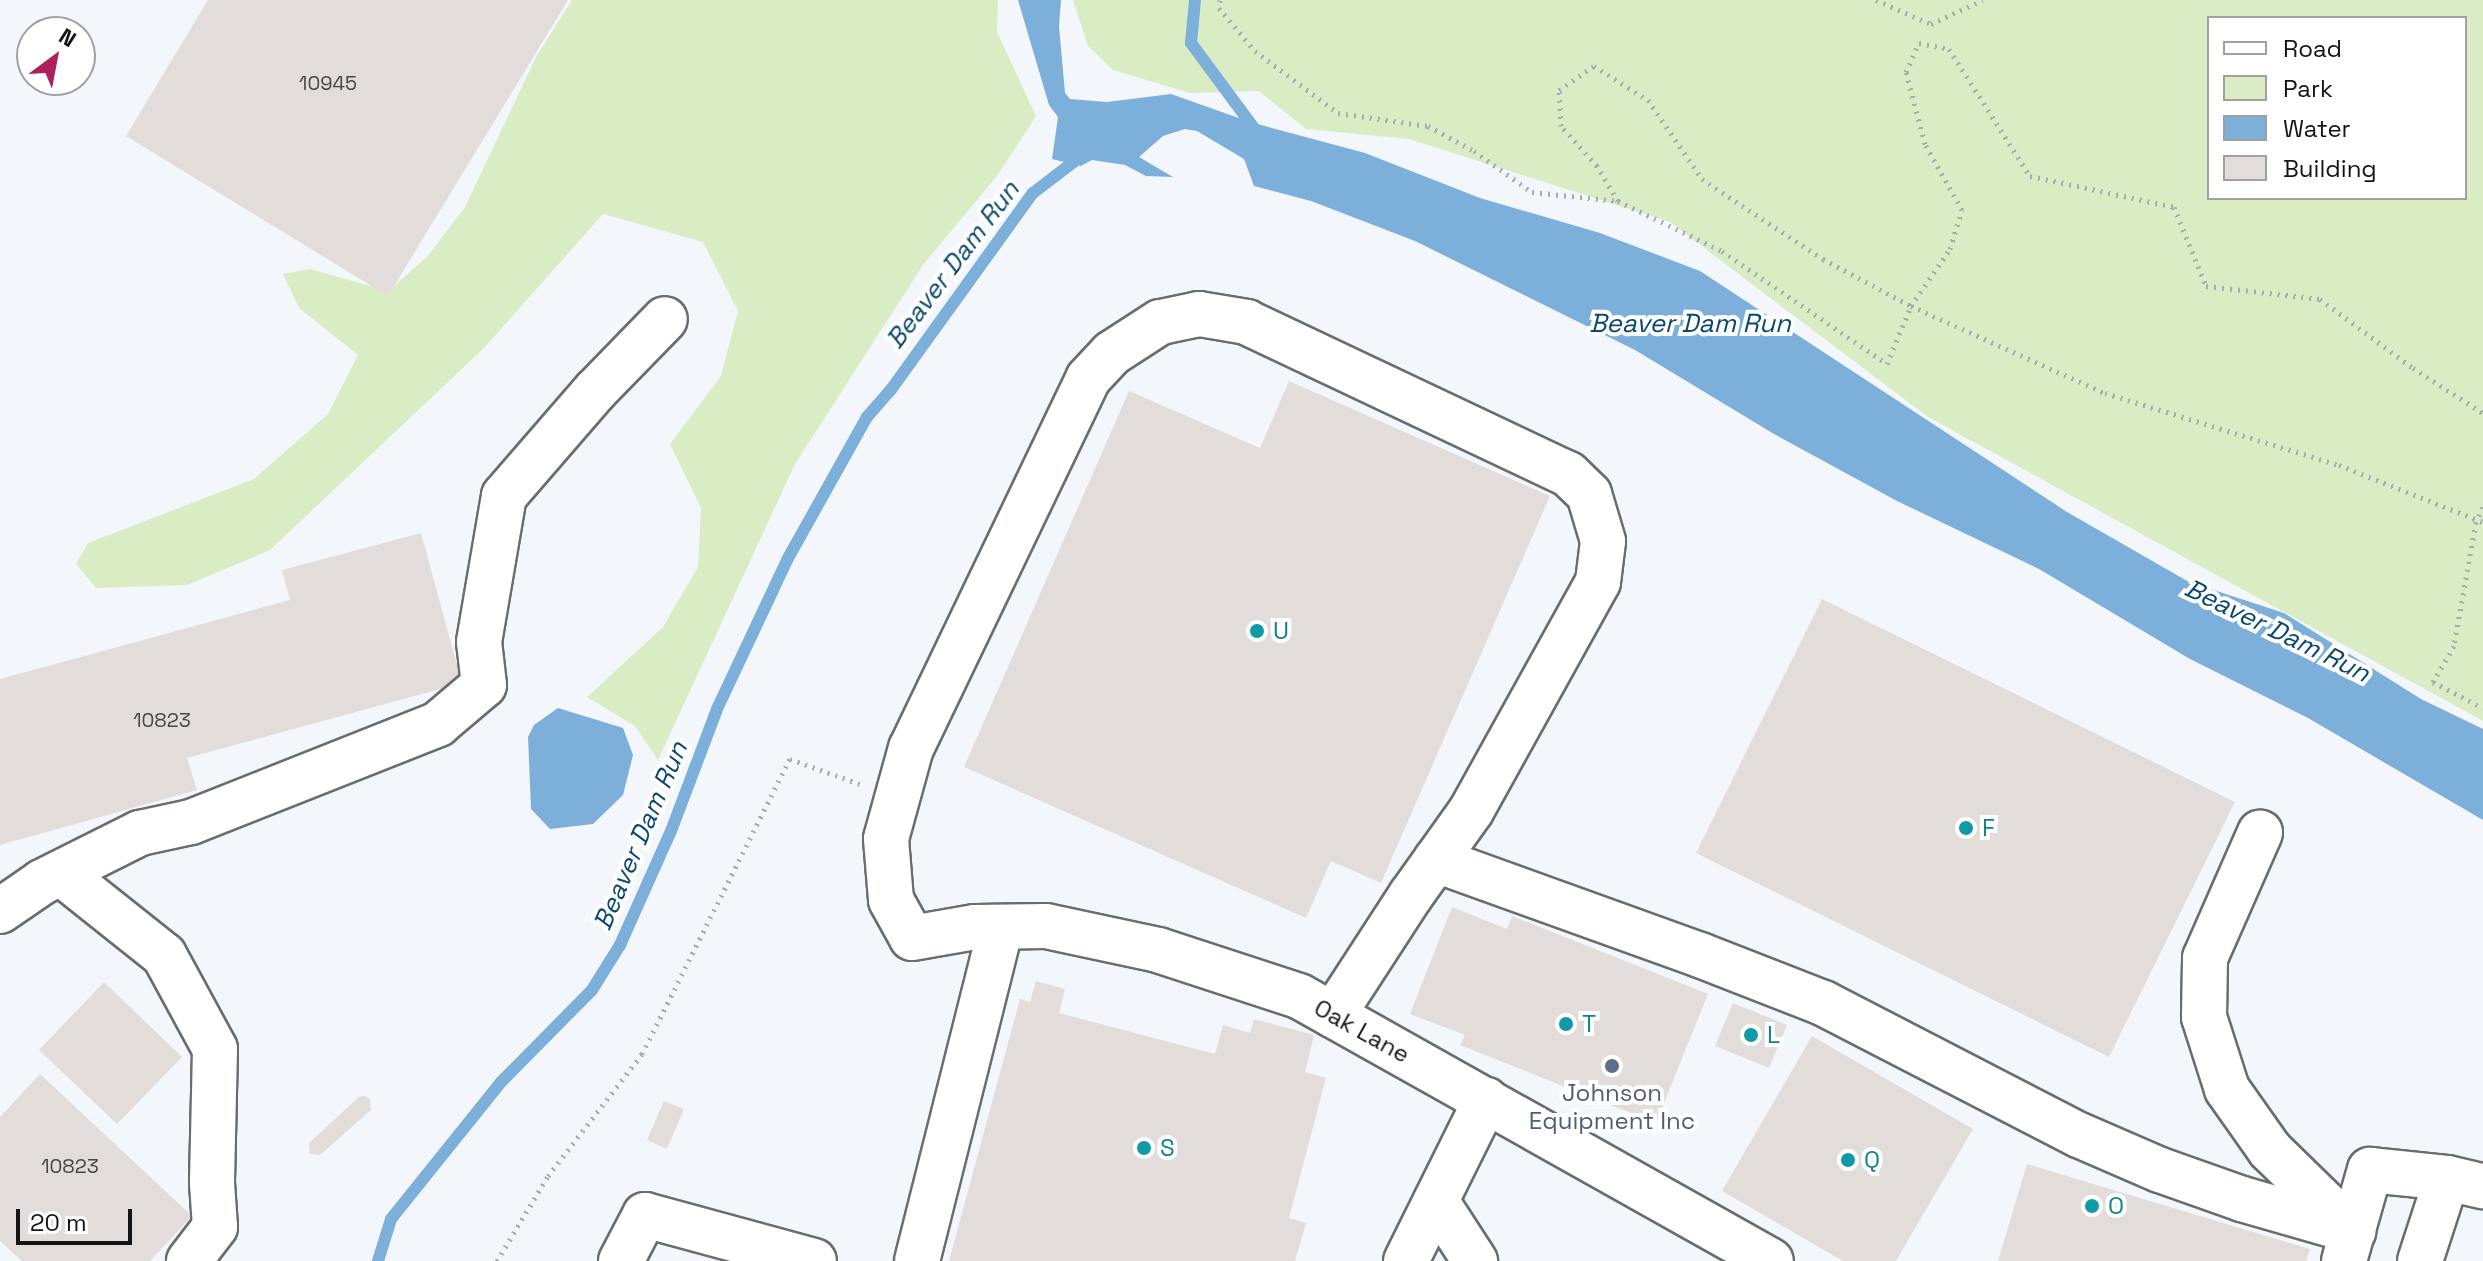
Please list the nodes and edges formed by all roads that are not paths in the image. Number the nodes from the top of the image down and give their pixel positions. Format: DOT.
graph roads {
  1 [pos="665,319"];
  2 [pos="2260,833"];
  3 [pos="1436,860"];
  4 [pos="62,874"];
  5 [pos="0,911"];
  6 [pos="1001,927"];
  7 [pos="1333,1015"];
  8 [pos="1486,1100"];
  9 [pos="2465,1182"];
  10 [pos="1436,1201"];
  11 [pos="2348,1246"];
  12 [pos="189,1261"];
  13 [pos="621,1261"];
  14 [pos="814,1261"];
  15 [pos="917,1261"];
  16 [pos="1406,1261"];
  17 [pos="1475,1261"];
  18 [pos="1771,1261"];
  19 [pos="2420,1261"];
  1 -- 4 [label="street"];
  2 -- 11 [label="street"];
  3 -- 6 [label="street, Oak Lane"];
  3 -- 7 [label="street"];
  3 -- 11 [label="street"];
  4 -- 5 [label="street"];
  4 -- 12 [label="street"];
  6 -- 7 [label="street, Oak Lane"];
  6 -- 15 [label="street"];
  7 -- 8 [label="street, Oak Lane"];
  8 -- 10 [label="street"];
  8 -- 18 [label="street, Oak Lane"];
  9 -- 11 [label="street"];
  9 -- 19 [label="street"];
  10 -- 16 [label="street"];
  10 -- 17 [label="street"];
  13 -- 14 [label="street"];
}
